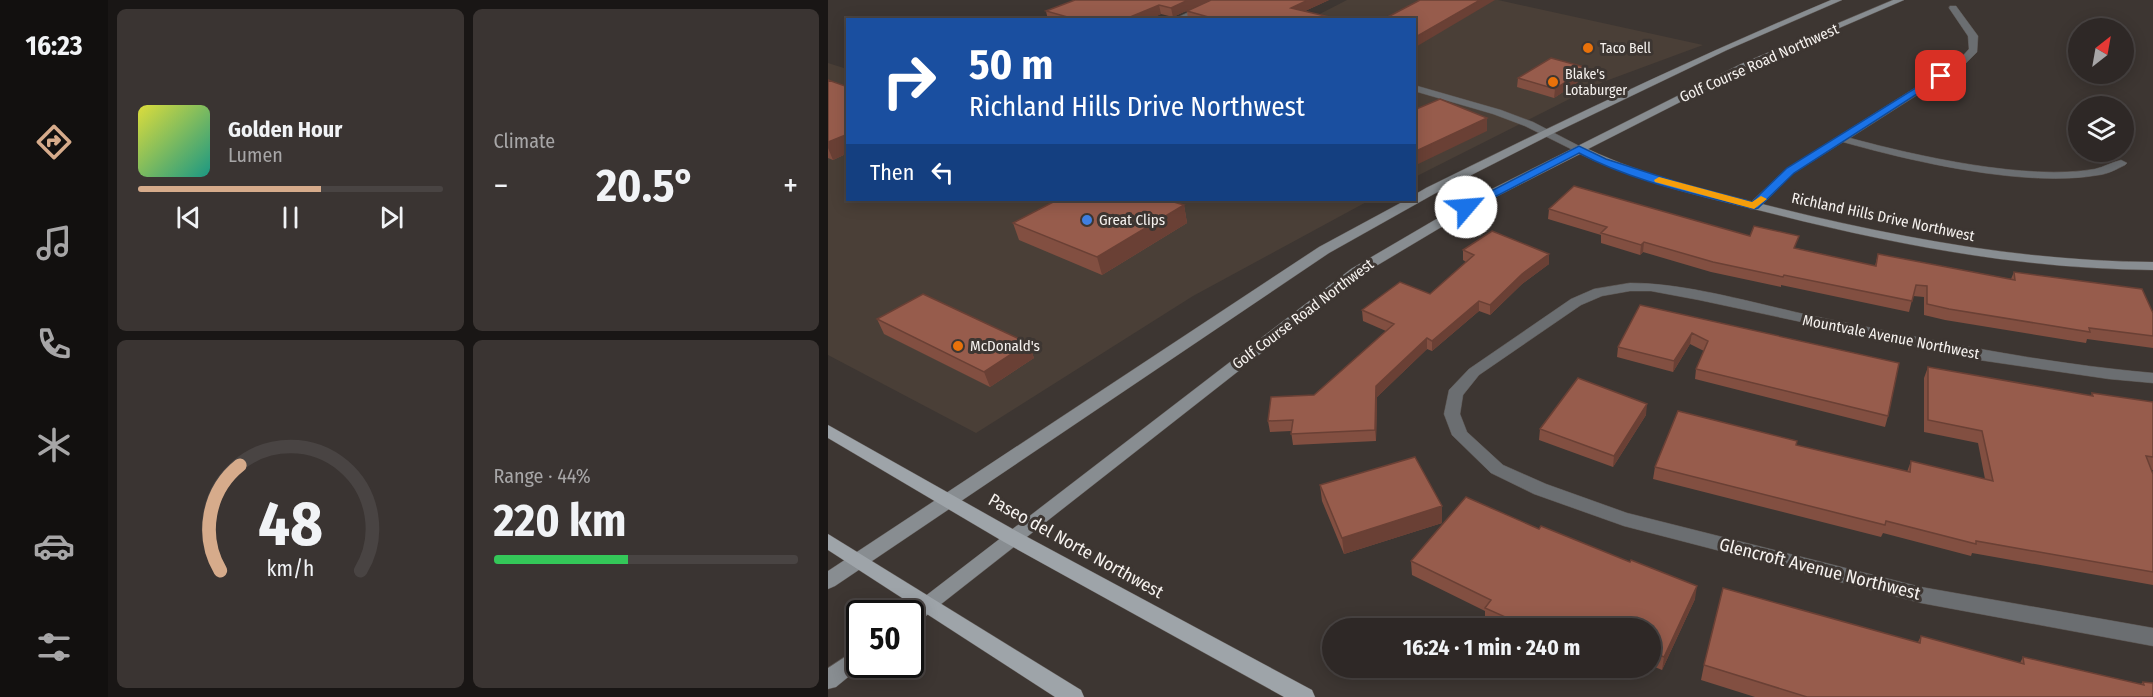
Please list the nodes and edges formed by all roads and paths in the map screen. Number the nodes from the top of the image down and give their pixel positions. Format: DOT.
graph roads {
  1 [pos="1222,0"];
  2 [pos="1838,0"];
  3 [pos="1900,0"];
  4 [pos="1953,8"];
  5 [pos="1181,18"];
  6 [pos="1416,89"];
  7 [pos="1546,133"];
  8 [pos="1839,138"];
  9 [pos="1579,149"];
  10 [pos="2121,163"];
  11 [pos="1416,199"];
  12 [pos="1412,201"];
  13 [pos="1754,206"];
  14 [pos="2152,267"];
  15 [pos="2153,378"];
  16 [pos="828,431"];
  17 [pos="1497,469"];
  18 [pos="948,500"];
  19 [pos="1011,537"];
  20 [pos="828,542"];
  21 [pos="856,561"];
  22 [pos="828,581"];
  23 [pos="904,600"];
  24 [pos="924,606"];
  25 [pos="924,614"];
  26 [pos="2153,637"];
  27 [pos="846,666"];
  28 [pos="828,680"];
  29 [pos="1073,697"];
  30 [pos="1304,697"];
  1 -- 5 [label="street"];
  2 -- 7 [label="main road, Golf Course Road Northwest"];
  3 -- 9 [label="main road, Golf Course Road Northwest"];
  4 -- 8 [label="street"];
  6 -- 7 [label="street"];
  7 -- 9 [label="street"];
  7 -- 11 [label="main road, Golf Course Road Northwest"];
  8 -- 10 [label="street"];
  8 -- 13 [label="street"];
  9 -- 13 [label="main road, Richland Hills Drive Northwest"];
  9 -- 19 [label="main road, Golf Course Road Northwest"];
  12 -- 18 [label="main road, Golf Course Road Northwest"];
  13 -- 14 [label="main road, Richland Hills Drive Northwest"];
  15 -- 17 [label="street, Mountvale Avenue Northwest"];
  16 -- 18 [label="main road, Paseo del Norte Northwest"];
  17 -- 26 [label="street, Glencroft Avenue Northwest"];
  18 -- 19 [label="main road, Paseo del Norte Northwest"];
  18 -- 21 [label="main road, Golf Course Road Northwest"];
  19 -- 24 [label="main road, Golf Course Road Northwest"];
  19 -- 30 [label="main road, Paseo del Norte Northwest"];
  20 -- 21 [label="main road"];
  21 -- 22 [label="main road, Golf Course Road Northwest"];
  21 -- 23 [label="main road"];
  25 -- 29 [label="main road"];
  27 -- 28 [label="main road"];
}
